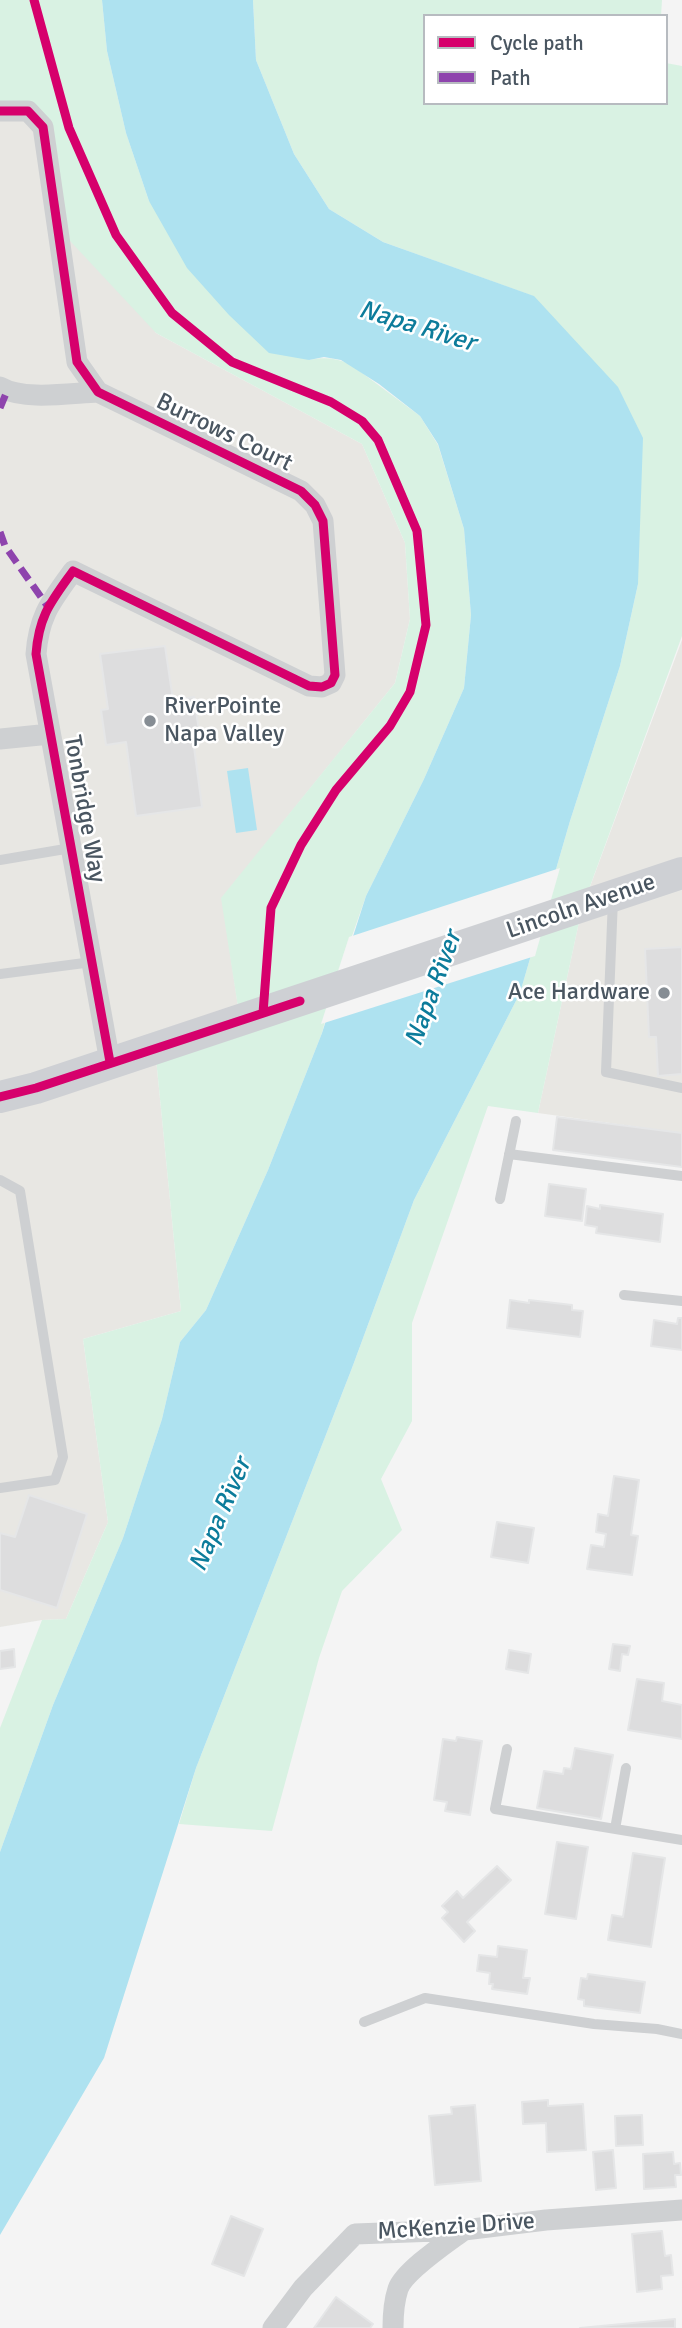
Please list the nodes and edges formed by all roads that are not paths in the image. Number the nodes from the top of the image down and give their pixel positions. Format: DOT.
graph roads {
  1 [pos="0,110"];
  2 [pos="0,387"];
  3 [pos="97,392"];
  4 [pos="72,571"];
  5 [pos="50,734"];
  6 [pos="0,740"];
  7 [pos="71,848"];
  8 [pos="0,860"];
  9 [pos="682,873"];
  10 [pos="613,897"];
  11 [pos="92,962"];
  12 [pos="0,974"];
  13 [pos="110,1062"];
  14 [pos="682,1088"];
  15 [pos="0,1097"];
  16 [pos="516,1121"];
  17 [pos="509,1154"];
  18 [pos="682,1176"];
  19 [pos="0,1180"];
  20 [pos="500,1199"];
  21 [pos="624,1295"];
  22 [pos="682,1301"];
  23 [pos="0,1488"];
  24 [pos="507,1749"];
  25 [pos="626,1768"];
  26 [pos="615,1829"];
  27 [pos="682,1840"];
  28 [pos="364,2022"];
  29 [pos="682,2034"];
  30 [pos="682,2210"];
  31 [pos="464,2230"];
  32 [pos="273,2328"];
  33 [pos="394,2328"];
  1 -- 3 [label="street"];
  2 -- 3 [label="street, Burrows Court"];
  3 -- 4 [label="street, Burrows Court"];
  4 -- 5 [label="street, Tonbridge Way"];
  5 -- 6 [label="street"];
  5 -- 7 [label="street, Tonbridge Way"];
  7 -- 8 [label="lane"];
  7 -- 11 [label="street, Tonbridge Way"];
  9 -- 10 [label="main road, Lincoln Avenue"];
  10 -- 13 [label="main road, Lincoln Avenue"];
  10 -- 14 [label="lane"];
  11 -- 12 [label="lane"];
  11 -- 13 [label="street, Tonbridge Way"];
  13 -- 15 [label="main road, Lincoln Avenue"];
  16 -- 17 [label="lane"];
  17 -- 18 [label="lane"];
  17 -- 20 [label="lane"];
  19 -- 23 [label="lane"];
  21 -- 22 [label="lane"];
  24 -- 26 [label="lane"];
  25 -- 26 [label="lane"];
  26 -- 27 [label="lane"];
  28 -- 29 [label="lane"];
  30 -- 31 [label="street, McKenzie Drive"];
  31 -- 32 [label="street, McKenzie Drive"];
  31 -- 33 [label="street"];
}
